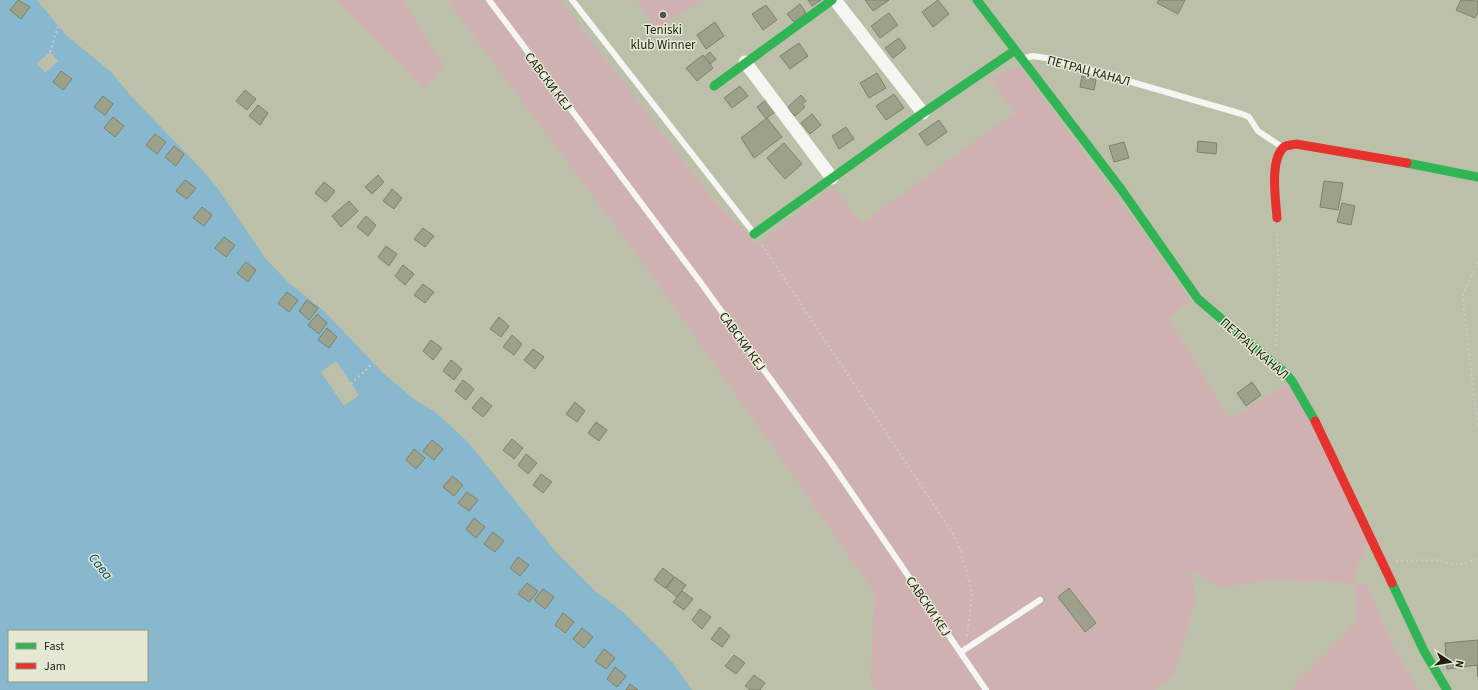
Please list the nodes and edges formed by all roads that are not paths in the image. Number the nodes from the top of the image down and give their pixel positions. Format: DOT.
graph roads {
  1 [pos="489,0"];
  2 [pos="572,0"];
  3 [pos="832,0"];
  4 [pos="835,0"];
  5 [pos="976,0"];
  6 [pos="1014,51"];
  7 [pos="1022,60"];
  8 [pos="745,62"];
  9 [pos="714,86"];
  10 [pos="923,113"];
  11 [pos="1283,148"];
  12 [pos="1478,177"];
  13 [pos="832,178"];
  14 [pos="1277,218"];
  15 [pos="754,234"];
  16 [pos="1040,600"];
  17 [pos="964,651"];
  18 [pos="986,690"];
  19 [pos="1447,690"];
  1 -- 17 [label="lane, САВСКИ КЕЈ"];
  2 -- 15 [label="lane"];
  3 -- 8 [label="street"];
  4 -- 10 [label="street"];
  5 -- 6 [label="street, ПЕТРАЦ КАНАЛ"];
  6 -- 7 [label="street, ПЕТРАЦ КАНАЛ"];
  6 -- 10 [label="street"];
  7 -- 11 [label="lane, ПЕТРАЦ КАНАЛ"];
  7 -- 19 [label="street, ПЕТРАЦ КАНАЛ"];
  8 -- 9 [label="street"];
  8 -- 13 [label="street"];
  10 -- 13 [label="street"];
  11 -- 12 [label="street"];
  11 -- 14 [label="street"];
  13 -- 15 [label="street"];
  16 -- 17 [label="lane"];
  17 -- 18 [label="lane, САВСКИ КЕЈ"];
}
